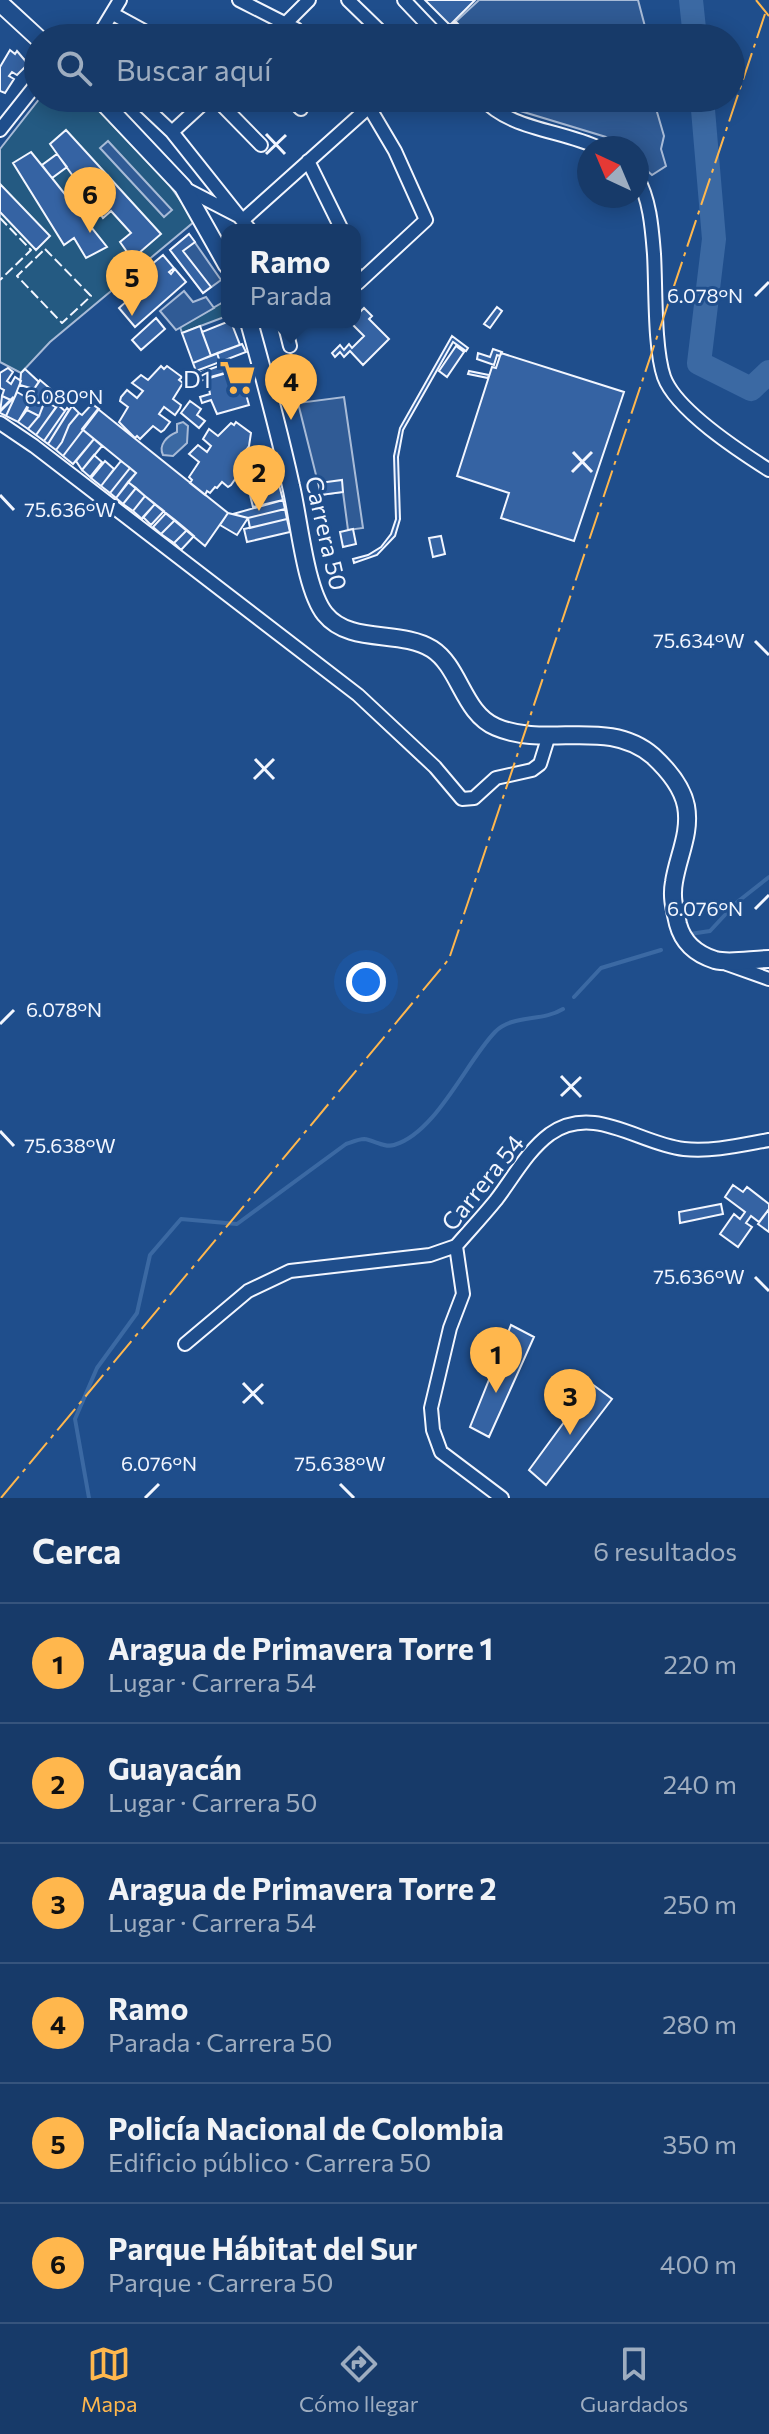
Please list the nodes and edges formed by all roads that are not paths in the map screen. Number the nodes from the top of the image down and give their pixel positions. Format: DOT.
graph roads {
  1 [pos="120,0"];
  2 [pos="239,0"];
  3 [pos="309,0"];
  4 [pos="348,0"];
  5 [pos="404,0"];
  6 [pos="0,3"];
  7 [pos="113,14"];
  8 [pos="106,24"];
  9 [pos="131,24"];
  10 [pos="286,24"];
  11 [pos="373,24"];
  12 [pos="427,24"];
  13 [pos="24,25"];
  14 [pos="24,100"];
  15 [pos="112,112"];
  16 [pos="151,112"];
  17 [pos="194,112"];
  18 [pos="229,112"];
  19 [pos="363,112"];
  20 [pos="378,112"];
  21 [pos="498,112"];
  22 [pos="0,130"];
  23 [pos="172,132"];
  24 [pos="577,138"];
  25 [pos="261,145"];
  26 [pos="308,161"];
  27 [pos="183,187"];
  28 [pos="647,208"];
  29 [pos="245,224"];
  30 [pos="246,224"];
  31 [pos="248,224"];
  32 [pos="340,224"];
  33 [pos="221,254"];
  34 [pos="361,274"];
  35 [pos="251,328"];
  36 [pos="286,328"];
  37 [pos="290,346"];
  38 [pos="0,423"];
  39 [pos="769,470"];
  40 [pos="549,735"];
  41 [pos="769,959"];
  42 [pos="717,960"];
  43 [pos="769,979"];
  44 [pos="769,1140"];
  45 [pos="456,1246"];
  46 [pos="185,1344"];
  47 [pos="502,1498"];
  1 -- 7 [label="street"];
  2 -- 10 [label="street"];
  3 -- 10 [label="street"];
  4 -- 11 [label="street"];
  5 -- 12 [label="street"];
  6 -- 13 [label="main road"];
  7 -- 8 [label="street"];
  7 -- 9 [label="street"];
  14 -- 22 [label="street"];
  15 -- 27 [label="main road"];
  16 -- 23 [label="street"];
  17 -- 23 [label="street"];
  18 -- 25 [label="street"];
  19 -- 26 [label="street"];
  20 -- 34 [label="street"];
  21 -- 24 [label="street"];
  23 -- 30 [label="street"];
  26 -- 31 [label="street"];
  26 -- 32 [label="street"];
  27 -- 29 [label="street"];
  27 -- 33 [label="main road"];
  28 -- 39 [label="street"];
  35 -- 40 [label="main road, Carrera 50"];
  36 -- 37 [label="street"];
  38 -- 40 [label="street"];
  40 -- 42 [label="main road, Carrera 50"];
  41 -- 42 [label="main road"];
  42 -- 43 [label="street"];
  44 -- 45 [label="street, Carrera 54"];
  45 -- 46 [label="street"];
  45 -- 47 [label="street, Carrera 54"];
}
